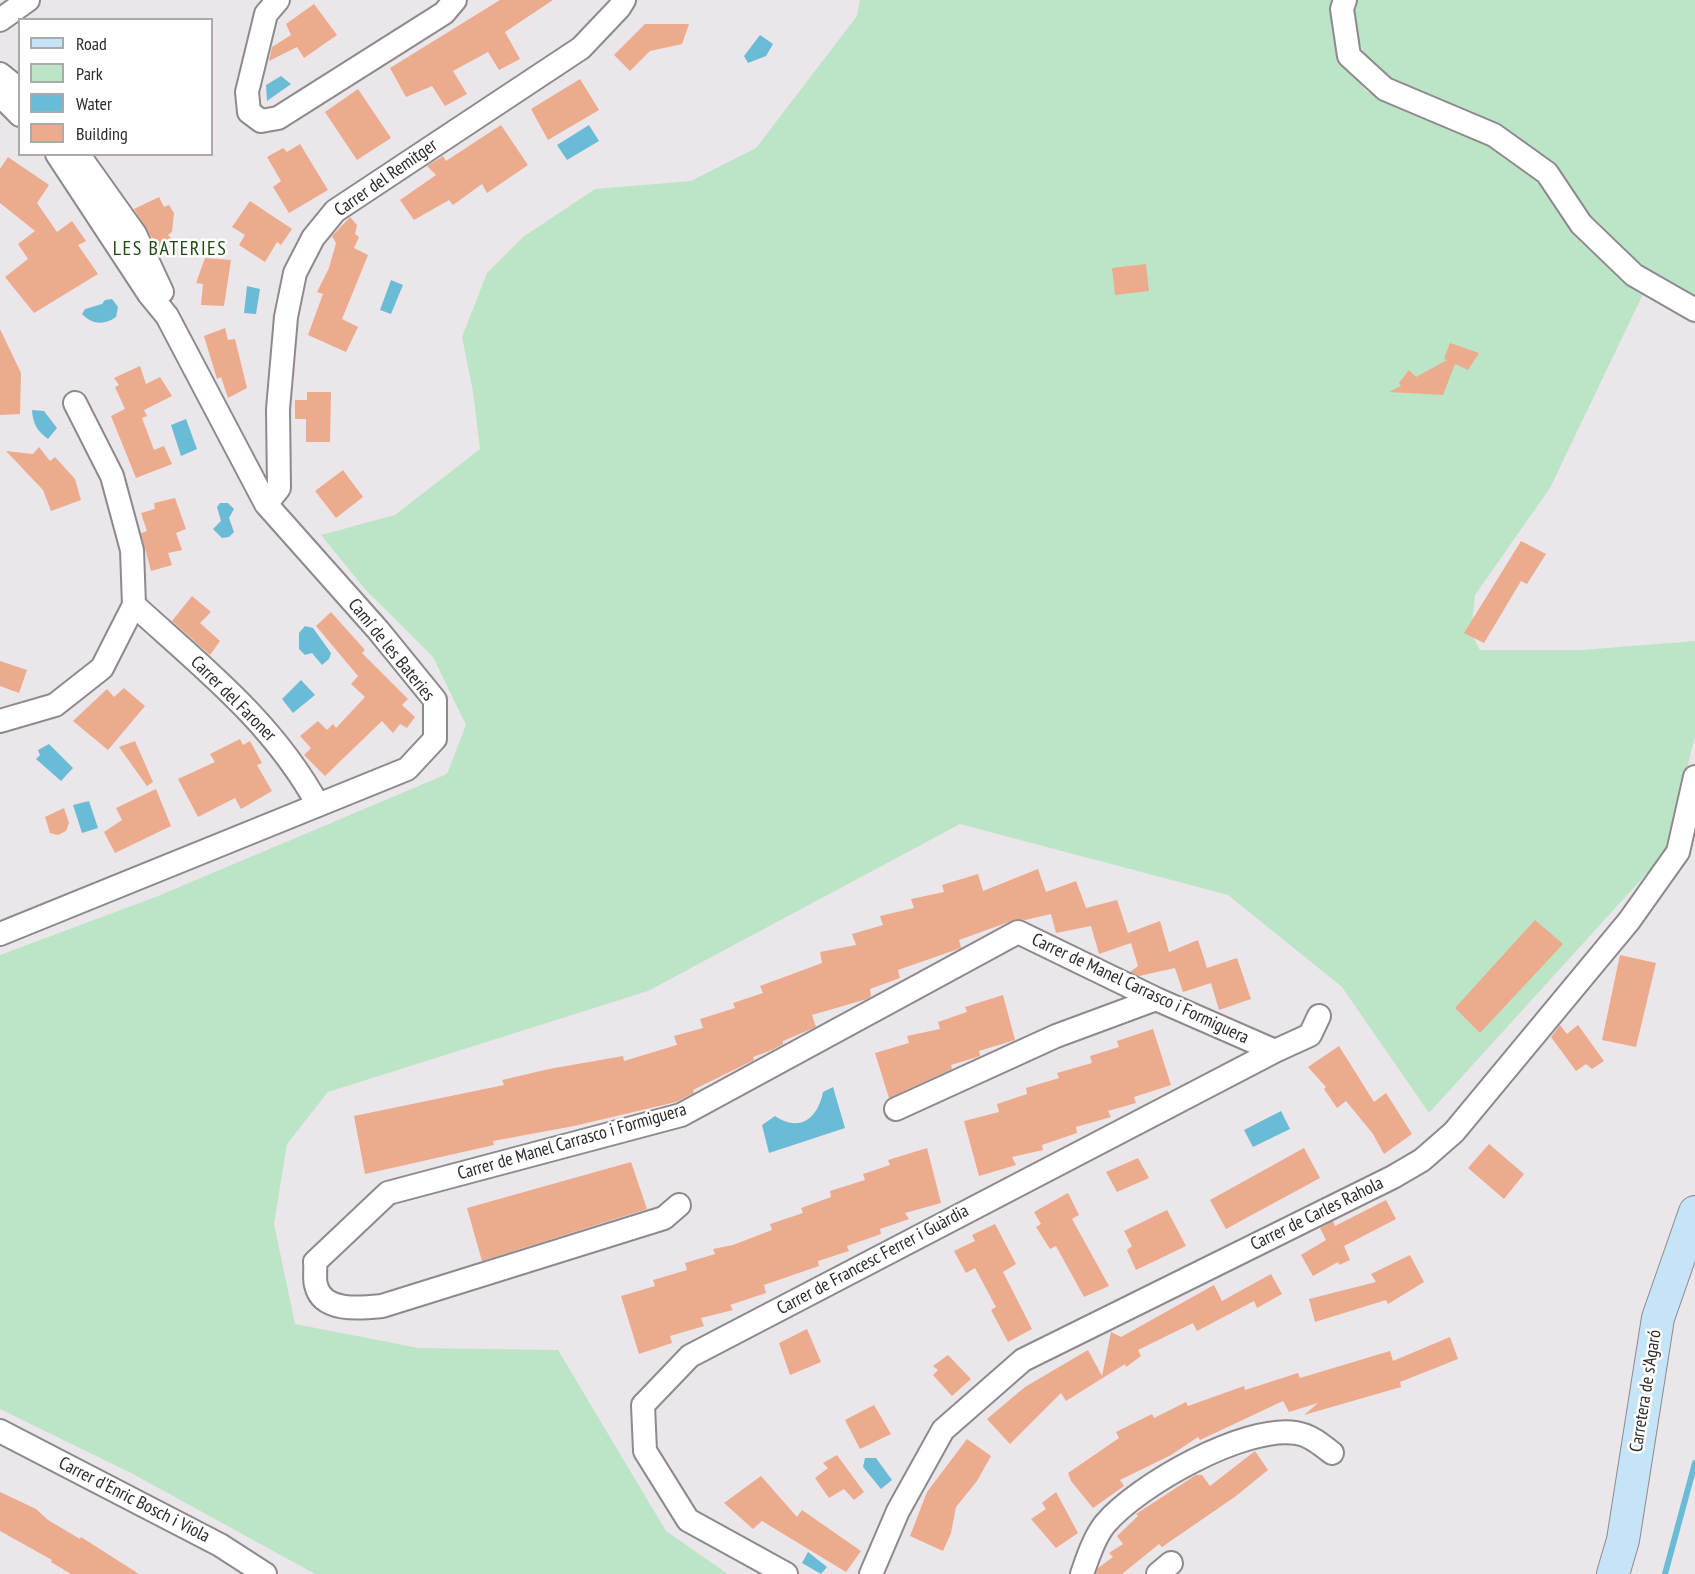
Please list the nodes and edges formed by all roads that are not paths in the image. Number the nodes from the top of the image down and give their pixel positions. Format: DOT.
graph roads {
  1 [pos="28,0"];
  2 [pos="278,0"];
  3 [pos="455,0"];
  4 [pos="624,0"];
  5 [pos="1345,0"];
  6 [pos="0,20"];
  7 [pos="0,74"];
  8 [pos="18,88"];
  9 [pos="0,95"];
  10 [pos="18,113"];
  11 [pos="58,156"];
  12 [pos="79,156"];
  13 [pos="1695,310"];
  14 [pos="167,316"];
  15 [pos="75,404"];
  16 [pos="266,504"];
  17 [pos="134,605"];
  18 [pos="0,721"];
  19 [pos="1695,777"];
  20 [pos="318,805"];
  21 [pos="0,934"];
  22 [pos="1156,999"];
  23 [pos="1319,1016"];
  24 [pos="1275,1051"];
  25 [pos="896,1109"];
  26 [pos="679,1205"];
  27 [pos="1695,1212"];
  28 [pos="0,1431"];
  29 [pos="1332,1453"];
  30 [pos="265,1574"];
  31 [pos="786,1574"];
  32 [pos="871,1574"];
  33 [pos="1082,1574"];
  34 [pos="1613,1574"];
  1 -- 6 [label="street"];
  2 -- 3 [label="street"];
  4 -- 16 [label="street, Carrer del Remitger"];
  5 -- 13 [label="street"];
  7 -- 8 [label="street"];
  9 -- 10 [label="street"];
  11 -- 14 [label="street, Camí de les Bateries"];
  12 -- 14 [label="street, Camí de les Bateries"];
  14 -- 16 [label="street, Camí de les Bateries"];
  15 -- 17 [label="street"];
  16 -- 20 [label="street, Camí de les Bateries"];
  17 -- 18 [label="street"];
  17 -- 20 [label="street, Carrer del Faroner"];
  19 -- 32 [label="street, Carrer de Carles Rahola"];
  20 -- 21 [label="street, Camí de les Bateries"];
  22 -- 24 [label="street, Carrer de Manel Carrasco i Formiguera"];
  22 -- 25 [label="street"];
  22 -- 26 [label="street, Carrer de Manel Carrasco i Formiguera"];
  23 -- 24 [label="street, Carrer de Francesc Ferrer i Guàrdia"];
  24 -- 31 [label="street, Carrer de Francesc Ferrer i Guàrdia"];
  27 -- 34 [label="street, Carretera de s'Agaró"];
  28 -- 30 [label="street, Carrer d'Enric Bosch i Viola"];
  29 -- 33 [label="street"];
}
